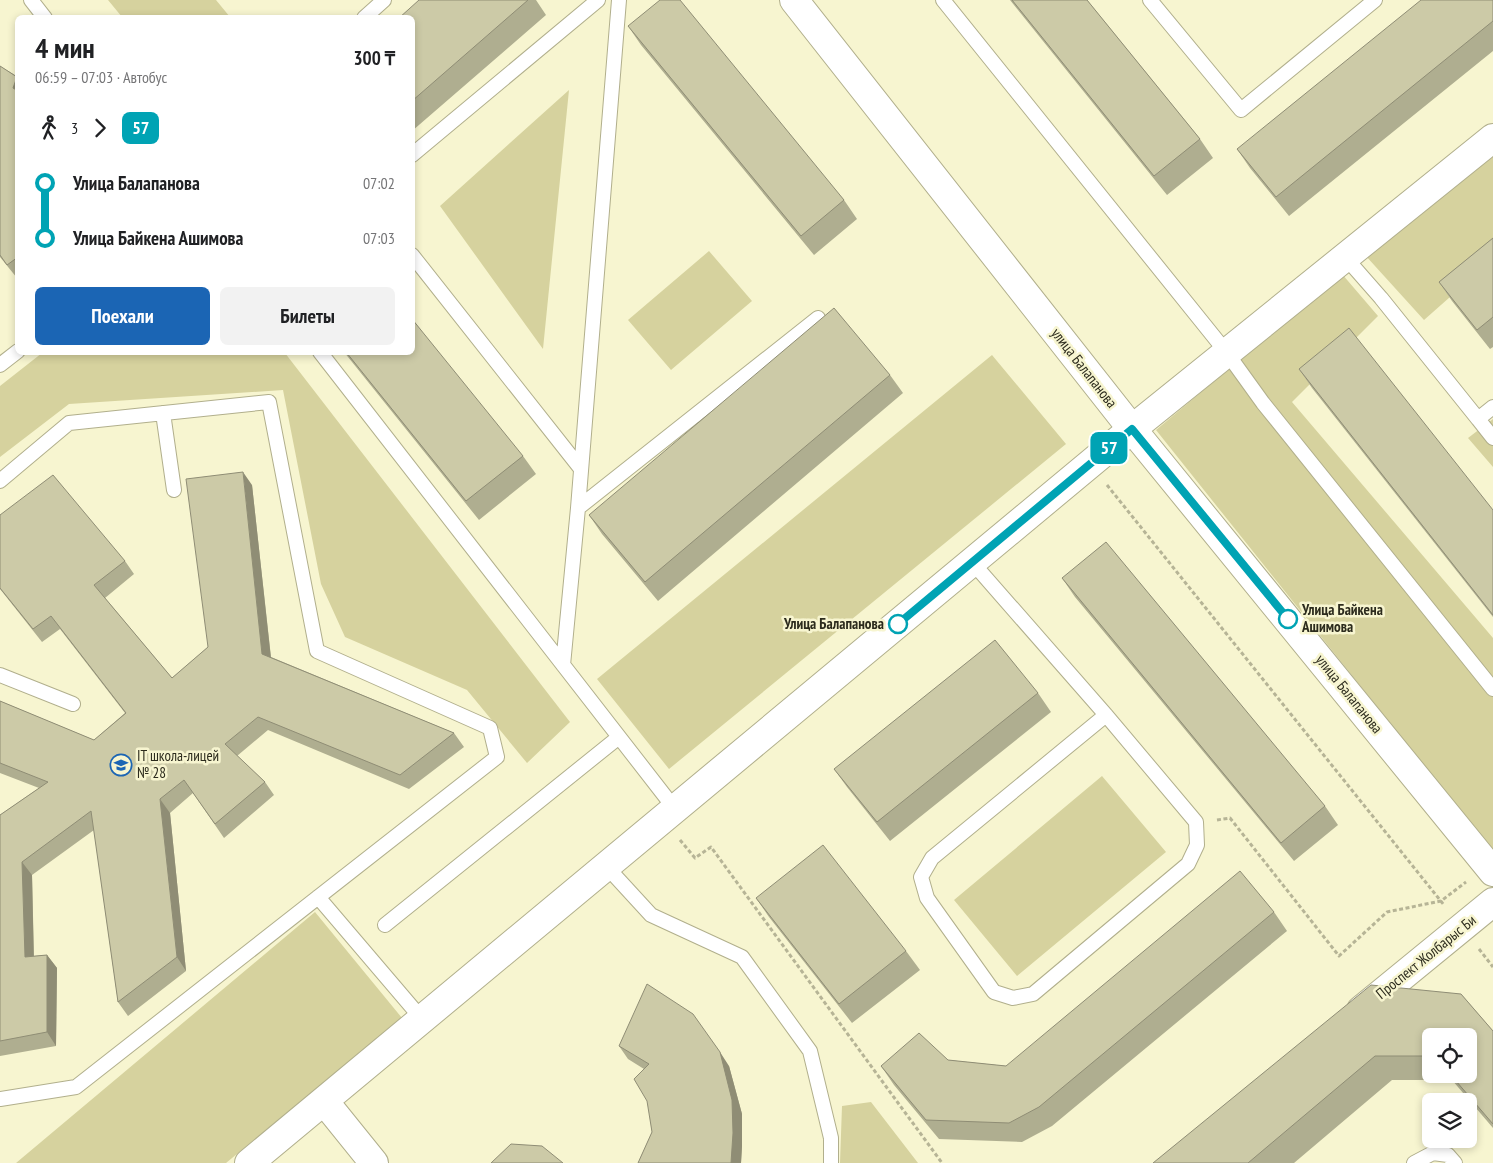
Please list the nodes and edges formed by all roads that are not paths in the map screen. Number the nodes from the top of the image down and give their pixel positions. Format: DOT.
graph roads {
  1 [pos="31,0"];
  2 [pos="384,0"];
  3 [pos="598,0"];
  4 [pos="619,0"];
  5 [pos="794,0"];
  6 [pos="943,0"];
  7 [pos="1150,0"];
  8 [pos="1374,0"];
  9 [pos="43,15"];
  10 [pos="367,15"];
  11 [pos="1493,138"];
  12 [pos="415,152"];
  13 [pos="1345,257"];
  14 [pos="415,259"];
  15 [pos="818,318"];
  16 [pos="15,353"];
  17 [pos="1227,353"];
  18 [pos="322,355"];
  19 [pos="0,365"];
  20 [pos="1493,407"];
  21 [pos="162,413"];
  22 [pos="1478,419"];
  23 [pos="1132,429"];
  24 [pos="1493,438"];
  25 [pos="581,469"];
  26 [pos="0,481"];
  27 [pos="174,490"];
  28 [pos="578,508"];
  29 [pos="972,562"];
  30 [pos="563,665"];
  31 [pos="0,675"];
  32 [pos="1493,689"];
  33 [pos="73,704"];
  34 [pos="1106,715"];
  35 [pos="619,737"];
  36 [pos="669,814"];
  37 [pos="606,866"];
  38 [pos="1493,872"];
  39 [pos="318,898"];
  40 [pos="1493,902"];
  41 [pos="385,925"];
  42 [pos="422,1019"];
  43 [pos="1341,1027"];
  44 [pos="0,1099"];
  45 [pos="324,1100"];
  46 [pos="248,1163"];
  47 [pos="374,1163"];
  48 [pos="831,1163"];
  49 [pos="1414,1163"];
  50 [pos="1455,1163"];
  1 -- 9 [label="lane"];
  2 -- 10 [label="lane"];
  3 -- 12 [label="lane"];
  4 -- 25 [label="lane"];
  5 -- 23 [label="street, улица Балапанова"];
  6 -- 17 [label="lane"];
  7 -- 8 [label="lane"];
  11 -- 13 [label="street"];
  13 -- 17 [label="street"];
  13 -- 22 [label="lane"];
  14 -- 25 [label="lane"];
  15 -- 28 [label="lane"];
  16 -- 19 [label="lane"];
  17 -- 23 [label="street"];
  17 -- 32 [label="lane"];
  18 -- 30 [label="lane"];
  20 -- 22 [label="lane"];
  21 -- 26 [label="lane"];
  21 -- 27 [label="lane"];
  21 -- 39 [label="lane"];
  22 -- 24 [label="lane"];
  23 -- 29 [label="street"];
  23 -- 38 [label="street, улица Балапанова"];
  25 -- 28 [label="lane"];
  28 -- 30 [label="lane"];
  29 -- 34 [label="lane"];
  29 -- 36 [label="street"];
  30 -- 35 [label="lane"];
  31 -- 33 [label="lane"];
  34 -- 34 [label="lane"];
  35 -- 36 [label="lane"];
  35 -- 41 [label="lane"];
  36 -- 37 [label="street"];
  37 -- 42 [label="street"];
  37 -- 48 [label="lane"];
  39 -- 42 [label="lane"];
  39 -- 44 [label="lane"];
  40 -- 43 [label="street, Проспект Жолбарыс Би"];
  42 -- 45 [label="street"];
  45 -- 46 [label="street"];
  45 -- 47 [label="street"];
  49 -- 50 [label="lane"];
}
